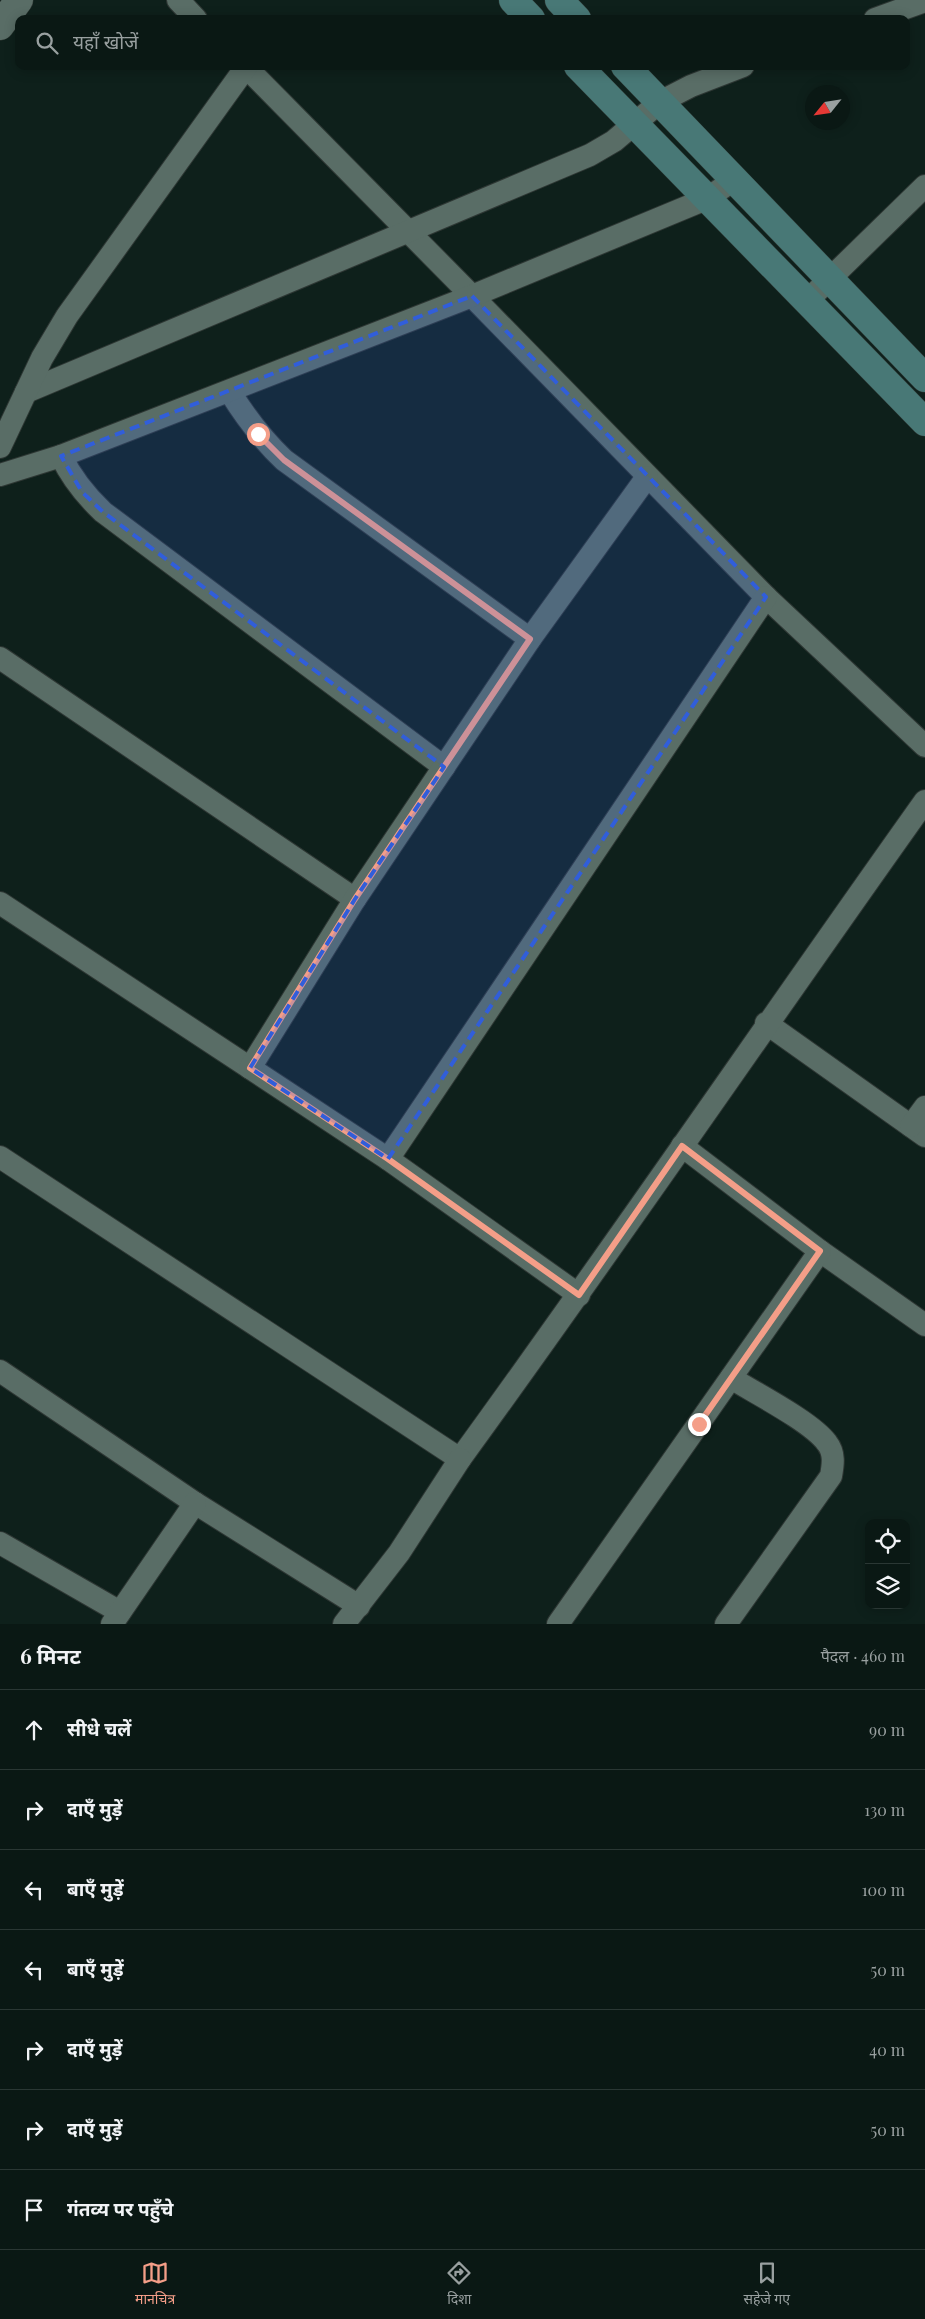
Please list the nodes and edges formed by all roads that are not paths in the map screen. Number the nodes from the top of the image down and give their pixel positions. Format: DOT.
graph roads {
  1 [pos="19,0"];
  2 [pos="178,0"];
  3 [pos="513,0"];
  4 [pos="559,0"];
  5 [pos="922,3"];
  6 [pos="192,15"];
  7 [pos="527,15"];
  8 [pos="573,15"];
  9 [pos="887,15"];
  10 [pos="0,26"];
  11 [pos="243,70"];
  12 [pos="248,70"];
  13 [pos="582,70"];
  14 [pos="629,70"];
  15 [pos="732,70"];
  16 [pos="660,102"];
  17 [pos="634,124"];
  18 [pos="734,180"];
  19 [pos="925,186"];
  20 [pos="706,199"];
  21 [pos="408,231"];
  22 [pos="828,279"];
  23 [pos="472,296"];
  24 [pos="807,301"];
  25 [pos="925,378"];
  26 [pos="26,392"];
  27 [pos="230,392"];
  28 [pos="925,422"];
  29 [pos="0,448"];
  30 [pos="61,456"];
  31 [pos="0,475"];
  32 [pos="648,477"];
  33 [pos="766,597"];
  34 [pos="530,639"];
  35 [pos="0,658"];
  36 [pos="925,746"];
  37 [pos="444,767"];
  38 [pos="925,801"];
  39 [pos="355,899"];
  40 [pos="0,903"];
  41 [pos="766,1023"];
  42 [pos="250,1068"];
  43 [pos="925,1107"];
  44 [pos="918,1131"];
  45 [pos="682,1146"];
  46 [pos="0,1157"];
  47 [pos="388,1159"];
  48 [pos="820,1251"];
  49 [pos="579,1295"];
  50 [pos="925,1325"];
  51 [pos="0,1371"];
  52 [pos="731,1378"];
  53 [pos="460,1459"];
  54 [pos="195,1502"];
  55 [pos="0,1543"];
  56 [pos="359,1606"];
  57 [pos="116,1618"];
  58 [pos="344,1624"];
  59 [pos="558,1624"];
  60 [pos="726,1624"];
  1 -- 10 [label="street"];
  2 -- 6 [label="street"];
  3 -- 7 [label="main road"];
  4 -- 8 [label="main road"];
  5 -- 9 [label="street"];
  11 -- 26 [label="street"];
  12 -- 21 [label="street"];
  13 -- 17 [label="main road"];
  14 -- 16 [label="main road"];
  15 -- 16 [label="street"];
  16 -- 17 [label="street"];
  16 -- 18 [label="main road"];
  17 -- 20 [label="main road"];
  17 -- 21 [label="street"];
  18 -- 20 [label="street"];
  18 -- 22 [label="main road"];
  19 -- 22 [label="street"];
  20 -- 23 [label="street"];
  20 -- 24 [label="main road"];
  21 -- 23 [label="street"];
  21 -- 26 [label="street"];
  22 -- 24 [label="street"];
  22 -- 25 [label="main road"];
  23 -- 27 [label="street"];
  23 -- 32 [label="street"];
  24 -- 28 [label="main road"];
  26 -- 29 [label="street"];
  27 -- 30 [label="street"];
  27 -- 34 [label="street"];
  30 -- 31 [label="street"];
  30 -- 37 [label="street"];
  32 -- 33 [label="street"];
  32 -- 34 [label="street"];
  33 -- 36 [label="street"];
  33 -- 47 [label="street"];
  34 -- 37 [label="street"];
  35 -- 39 [label="street"];
  37 -- 39 [label="street"];
  38 -- 41 [label="street"];
  39 -- 42 [label="street"];
  40 -- 42 [label="street"];
  41 -- 44 [label="street"];
  41 -- 45 [label="street"];
  42 -- 47 [label="street"];
  43 -- 44 [label="street"];
  45 -- 48 [label="street"];
  45 -- 49 [label="street"];
  46 -- 53 [label="street"];
  47 -- 49 [label="street"];
  48 -- 50 [label="street"];
  48 -- 52 [label="street"];
  49 -- 53 [label="street"];
  51 -- 54 [label="street"];
  52 -- 59 [label="street"];
  52 -- 60 [label="street"];
  53 -- 56 [label="street"];
  54 -- 56 [label="street"];
  54 -- 57 [label="street"];
  55 -- 57 [label="street"];
  56 -- 58 [label="street"];
}
